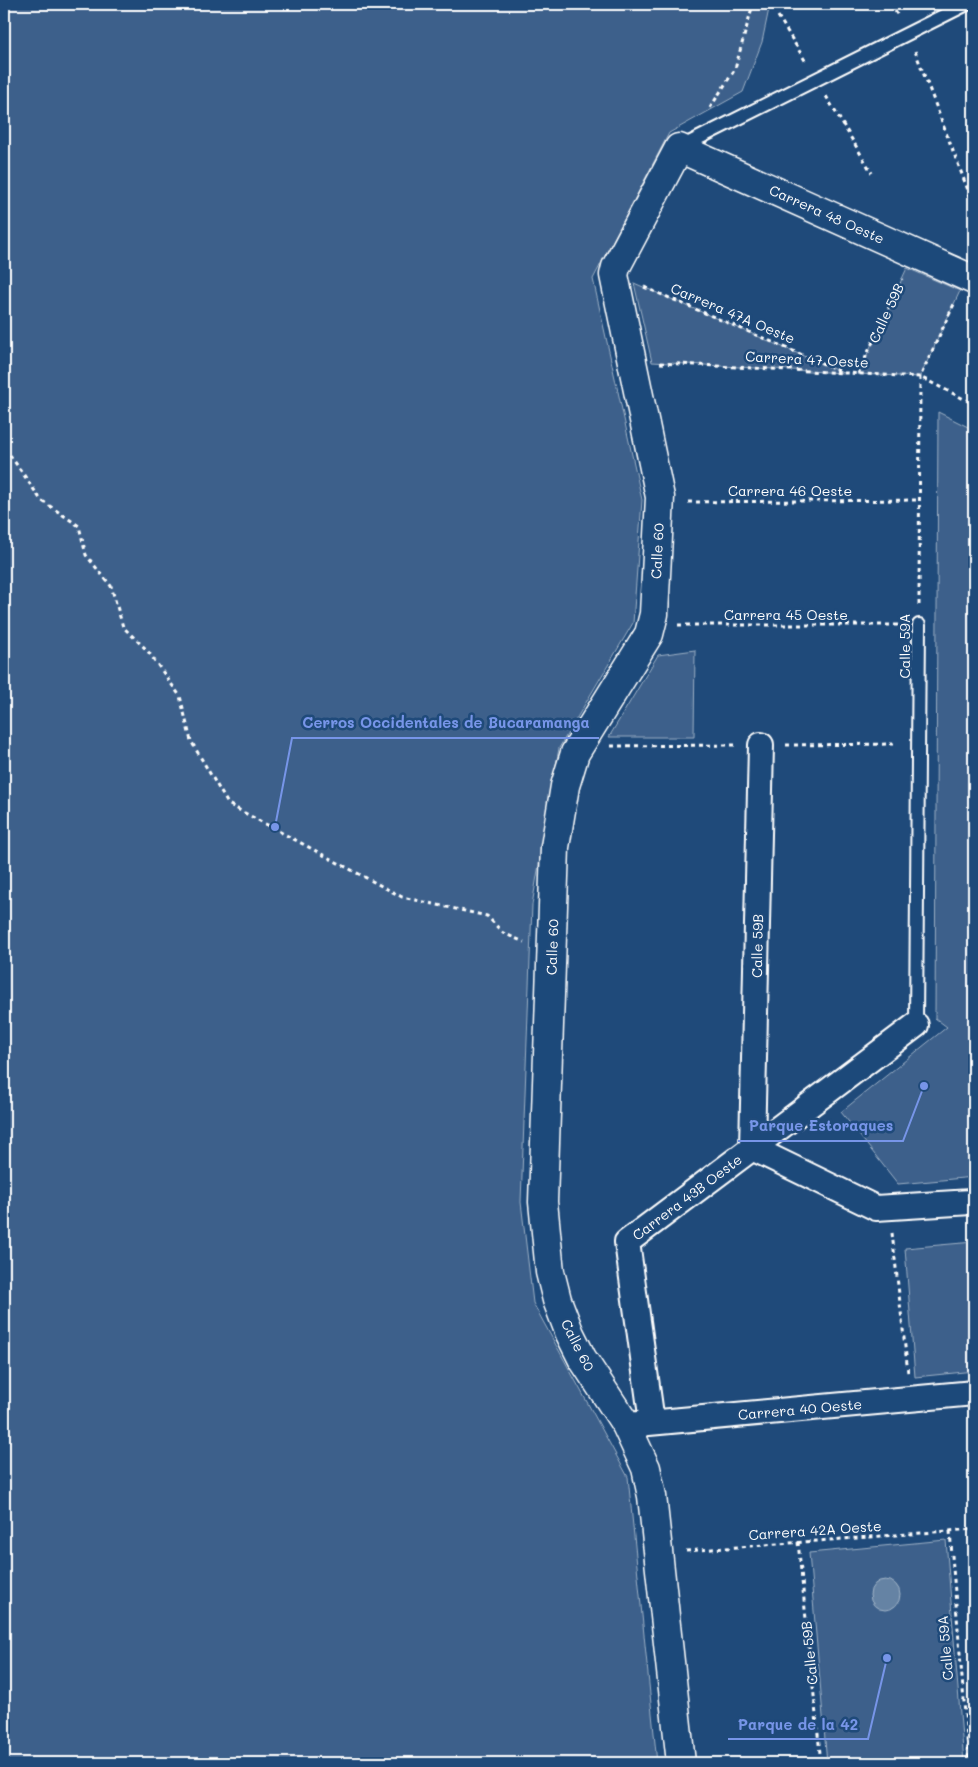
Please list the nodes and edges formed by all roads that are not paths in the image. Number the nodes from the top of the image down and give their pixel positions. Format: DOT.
graph roads {
  1 [pos="967,4"];
  2 [pos="679,148"];
  3 [pos="970,279"];
  4 [pos="919,625"];
  5 [pos="761,745"];
  6 [pos="916,1026"];
  7 [pos="752,1148"];
  8 [pos="971,1202"];
  9 [pos="974,1393"];
  10 [pos="639,1424"];
  11 [pos="681,1763"];
  1 -- 2 [label="lane"];
  2 -- 3 [label="street, Carrera 48 Oeste"];
  2 -- 10 [label="street, Calle 60"];
  4 -- 6 [label="lane, Calle 59A"];
  5 -- 7 [label="street, Calle 59B"];
  6 -- 7 [label="street, Carrera 43B Oeste"];
  7 -- 8 [label="street"];
  7 -- 10 [label="street, Carrera 43B Oeste"];
  9 -- 10 [label="street, Carrera 40 Oeste"];
  10 -- 11 [label="street, Calle 60"];
}
